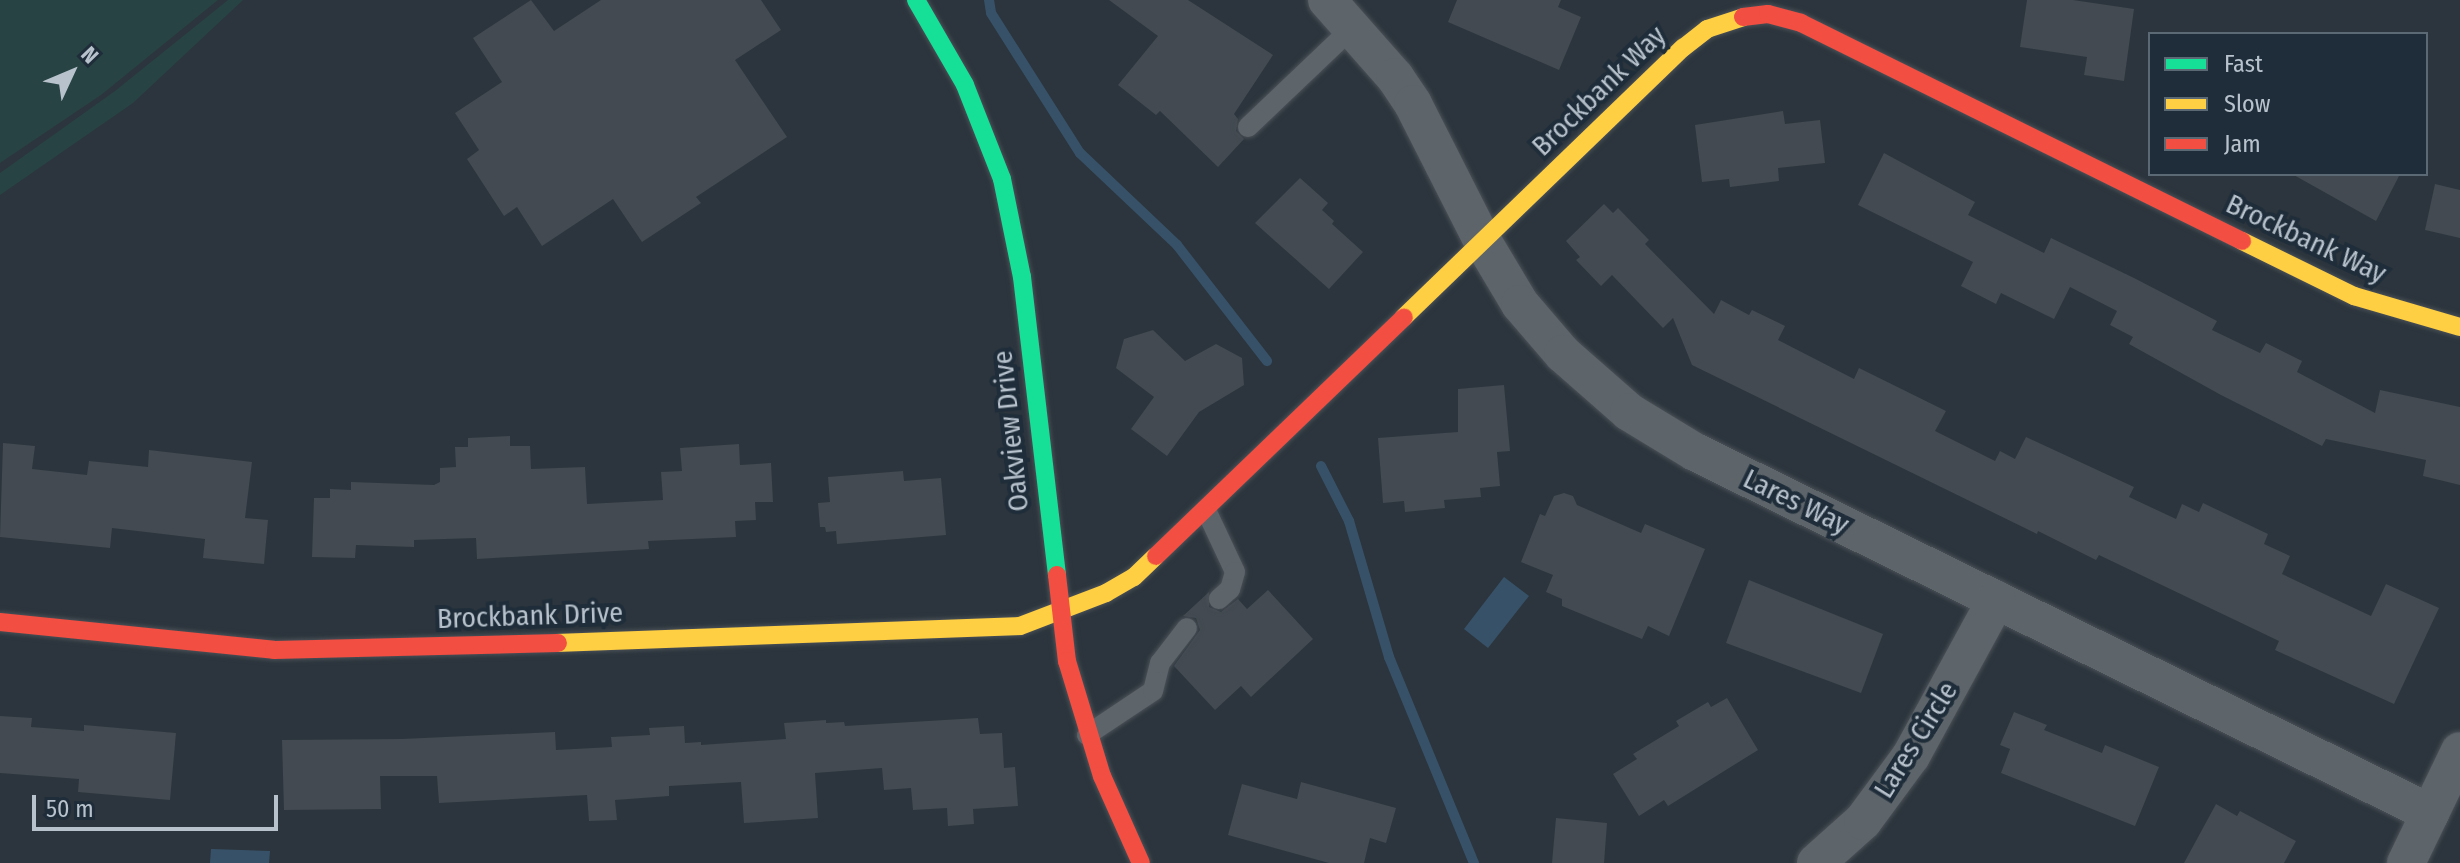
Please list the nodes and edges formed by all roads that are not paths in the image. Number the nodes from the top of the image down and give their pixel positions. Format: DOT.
graph roads {
  1 [pos="916,0"];
  2 [pos="1327,0"];
  3 [pos="1352,28"];
  4 [pos="1248,127"];
  5 [pos="1483,242"];
  6 [pos="2460,327"];
  7 [pos="1206,510"];
  8 [pos="1219,599"];
  9 [pos="1996,600"];
  10 [pos="1060,611"];
  11 [pos="0,622"];
  12 [pos="1187,628"];
  13 [pos="1087,735"];
  14 [pos="2460,751"];
  15 [pos="2430,813"];
  16 [pos="1141,863"];
  17 [pos="1816,863"];
  18 [pos="2406,863"];
  1 -- 10 [label="street, Oakview Drive"];
  2 -- 3 [label="street, Lares Way"];
  3 -- 4 [label="lane"];
  3 -- 5 [label="street, Lares Way"];
  5 -- 6 [label="street, Brockbank Way"];
  5 -- 7 [label="street, Brockbank Way"];
  5 -- 9 [label="street, Lares Way"];
  7 -- 8 [label="lane"];
  7 -- 10 [label="street, Brockbank Way"];
  9 -- 15 [label="street, Lares Way"];
  9 -- 17 [label="street, Lares Circle"];
  10 -- 11 [label="street, Brockbank Drive"];
  10 -- 13 [label="street, Oakview Drive"];
  12 -- 13 [label="lane"];
  13 -- 16 [label="street, Oakview Drive"];
  14 -- 15 [label="street"];
  15 -- 18 [label="street"];
}
